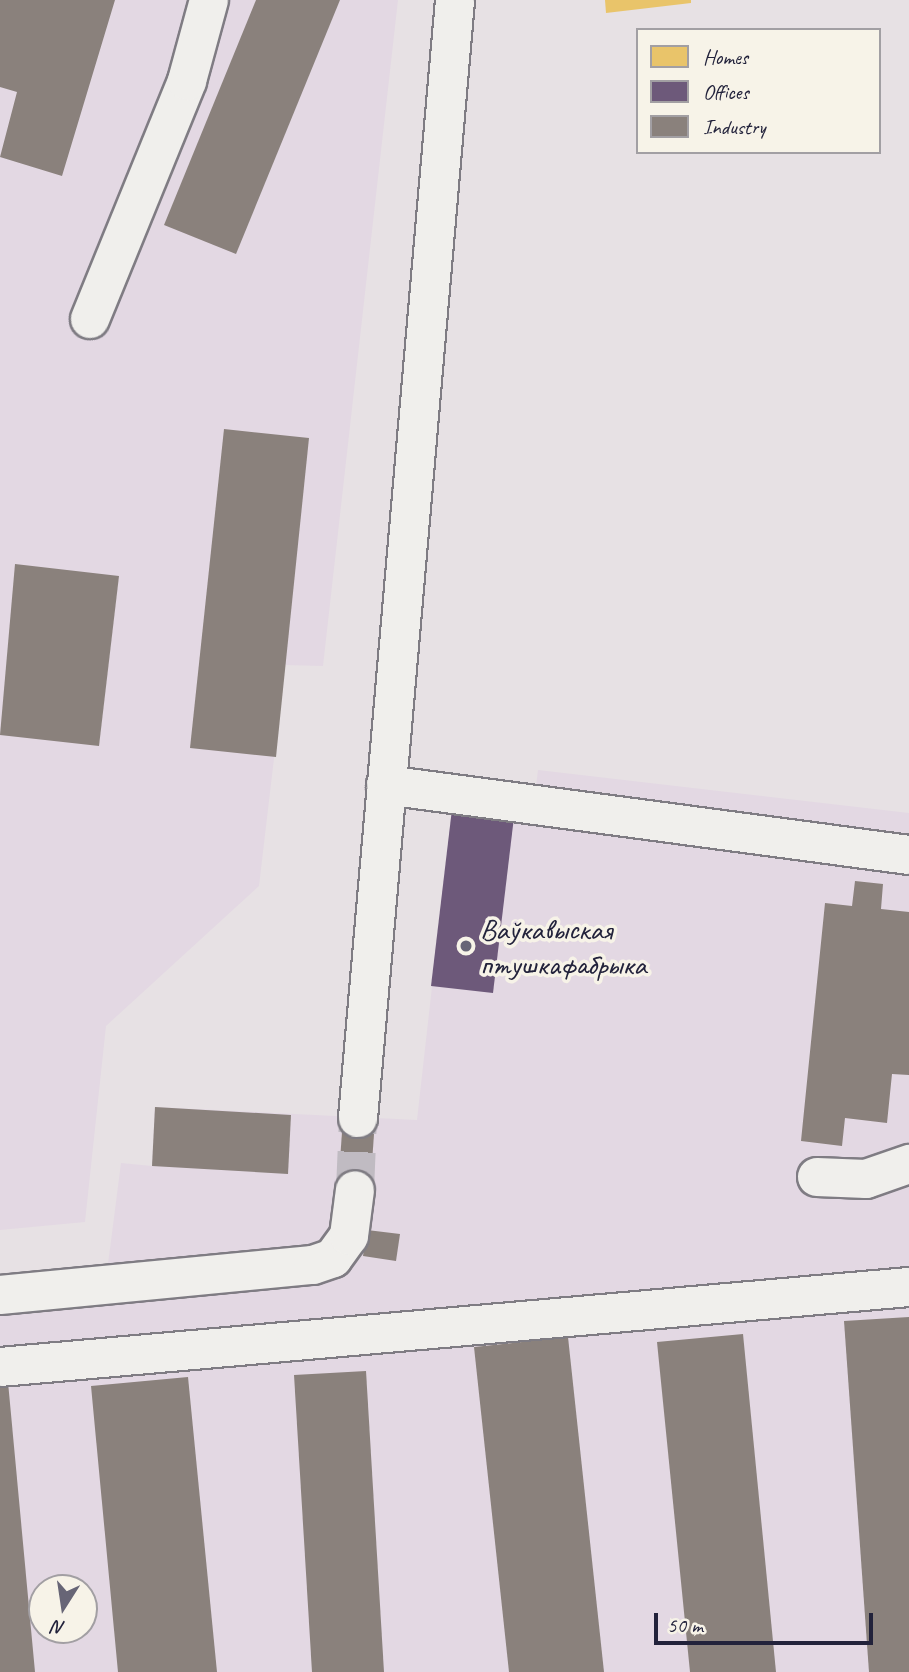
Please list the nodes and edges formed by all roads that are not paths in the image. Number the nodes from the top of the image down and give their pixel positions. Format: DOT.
graph roads {
  1 [pos="209,0"];
  2 [pos="455,0"];
  3 [pos="90,319"];
  4 [pos="386,785"];
  5 [pos="909,855"];
  6 [pos="358,1118"];
  7 [pos="909,1164"];
  8 [pos="817,1177"];
  9 [pos="355,1190"];
  10 [pos="909,1287"];
  11 [pos="0,1295"];
  12 [pos="0,1367"];
  1 -- 3 [label="street"];
  2 -- 4 [label="street"];
  4 -- 5 [label="street"];
  4 -- 6 [label="street"];
  7 -- 8 [label="street"];
  9 -- 11 [label="street"];
  10 -- 12 [label="street"];
}
